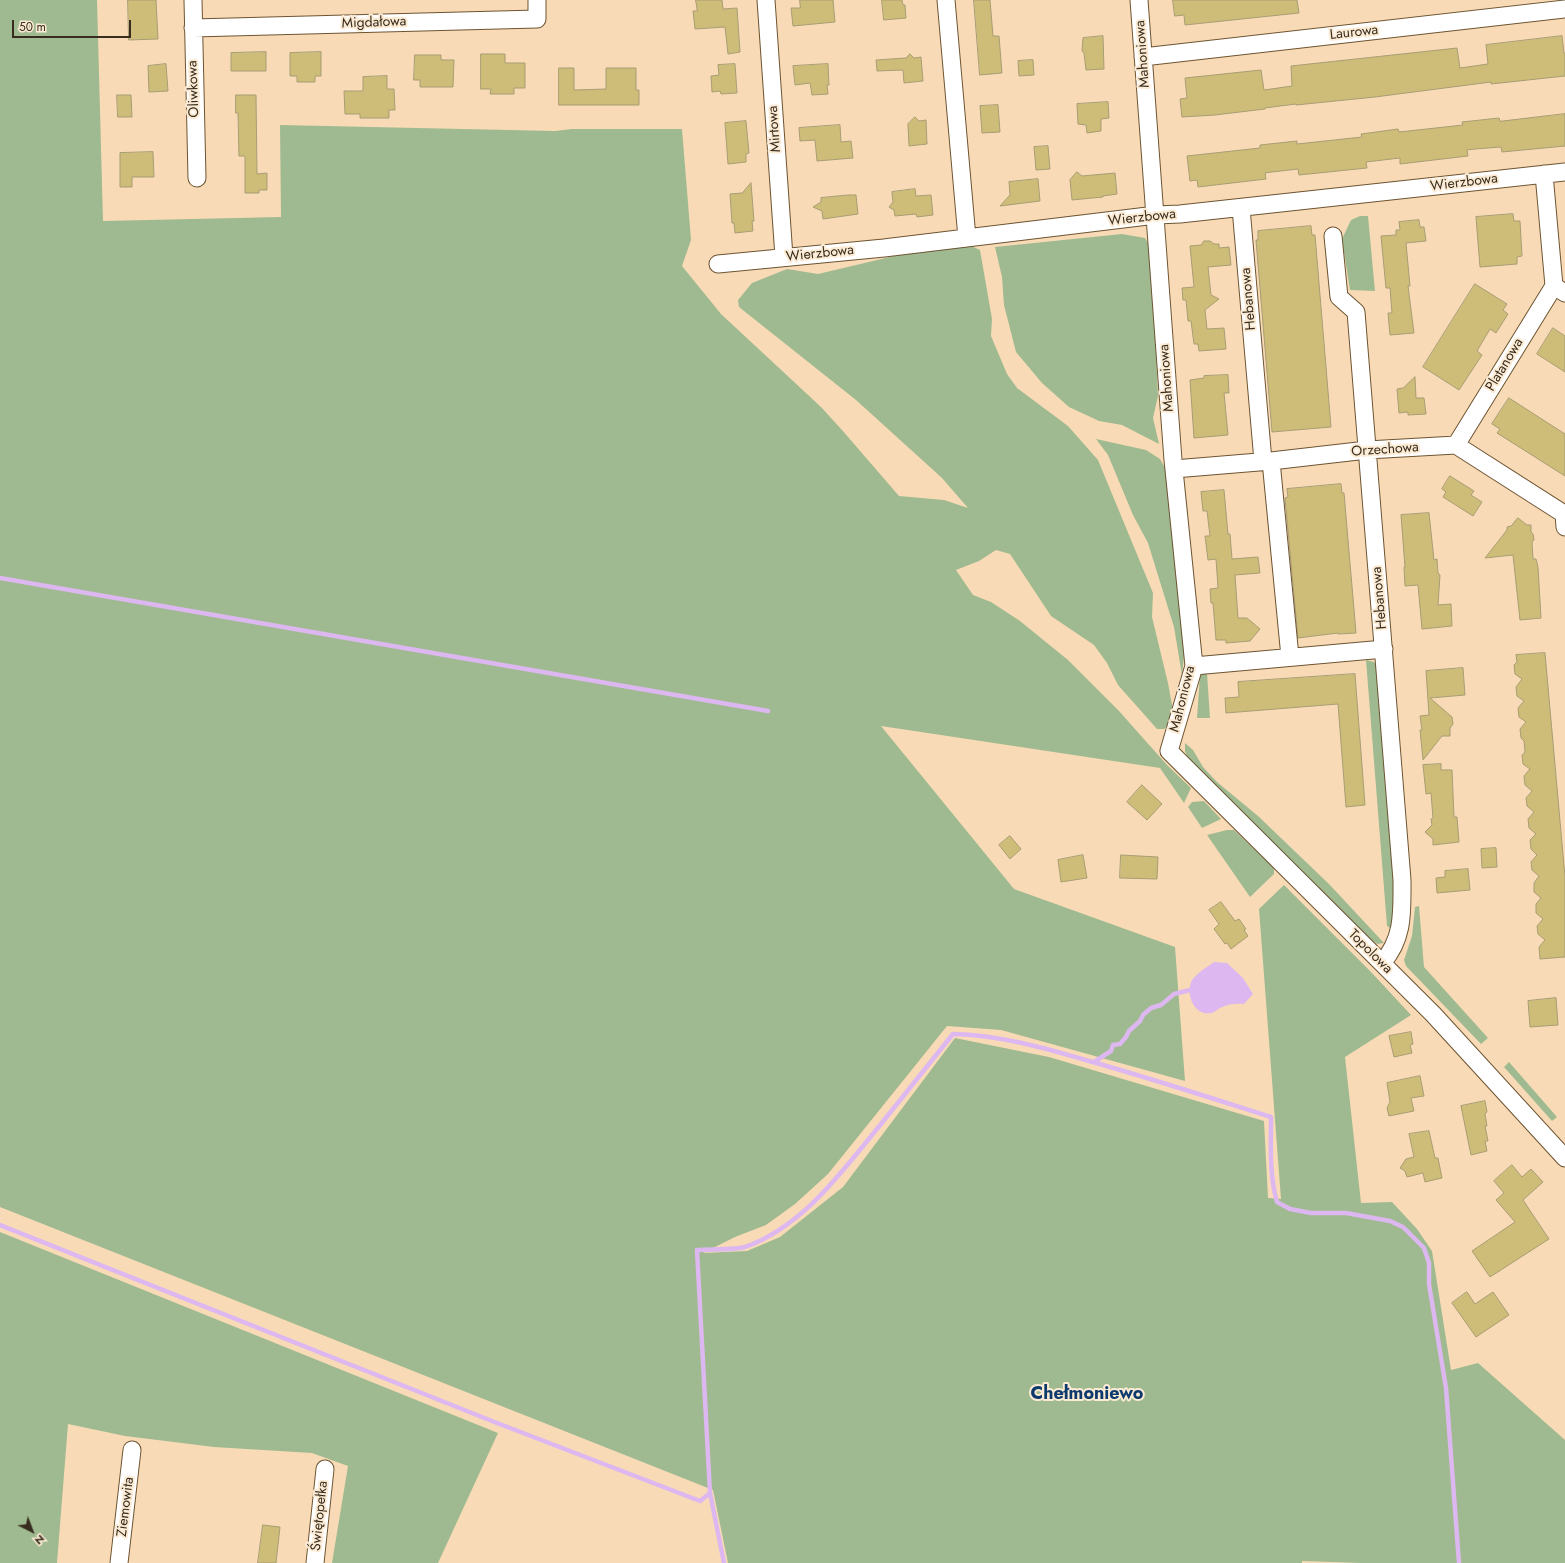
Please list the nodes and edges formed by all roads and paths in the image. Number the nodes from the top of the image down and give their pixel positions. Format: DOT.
graph roads {
  1 [pos="193,0"];
  2 [pos="537,0"];
  3 [pos="766,0"];
  4 [pos="946,0"];
  5 [pos="1139,0"];
  6 [pos="1565,10"];
  7 [pos="193,28"];
  8 [pos="1143,57"];
  9 [pos="1565,172"];
  10 [pos="1544,174"];
  11 [pos="197,178"];
  12 [pos="1241,208"];
  13 [pos="1156,215"];
  14 [pos="1333,236"];
  15 [pos="966,238"];
  16 [pos="784,258"];
  17 [pos="718,264"];
  18 [pos="1559,290"];
  19 [pos="1456,445"];
  20 [pos="1367,450"];
  21 [pos="1267,461"];
  22 [pos="1174,469"];
  23 [pos="1565,518"];
  24 [pos="1384,649"];
  25 [pos="1290,657"];
  26 [pos="1194,666"];
  27 [pos="1169,751"];
  28 [pos="1382,963"];
  29 [pos="1565,1158"];
  30 [pos="132,1450"];
  31 [pos="324,1470"];
  32 [pos="119,1563"];
  33 [pos="314,1563"];
  1 -- 7 [label="street, Oliwkowa"];
  2 -- 7 [label="street, Migdałowa"];
  3 -- 16 [label="street, Mirtowa"];
  4 -- 15 [label="street"];
  5 -- 8 [label="street, Mahoniowa"];
  6 -- 8 [label="street, Laurowa"];
  7 -- 11 [label="street, Oliwkowa"];
  8 -- 13 [label="street, Mahoniowa"];
  9 -- 10 [label="street, Wierzbowa"];
  10 -- 12 [label="street, Wierzbowa"];
  10 -- 18 [label="street, Platanowa"];
  12 -- 13 [label="street, Wierzbowa"];
  12 -- 21 [label="street, Hebanowa"];
  13 -- 15 [label="street, Wierzbowa"];
  13 -- 22 [label="street, Mahoniowa"];
  14 -- 20 [label="street, Hebanowa"];
  15 -- 16 [label="street, Wierzbowa"];
  16 -- 17 [label="street, Wierzbowa"];
  18 -- 19 [label="street, Platanowa"];
  19 -- 20 [label="street, Orzechowa"];
  19 -- 23 [label="street"];
  20 -- 21 [label="street, Orzechowa"];
  20 -- 24 [label="street, Hebanowa"];
  21 -- 22 [label="street, Orzechowa"];
  21 -- 25 [label="street, Hebanowa"];
  22 -- 26 [label="street, Mahoniowa"];
  24 -- 25 [label="street"];
  24 -- 28 [label="street, Hebanowa"];
  25 -- 26 [label="street"];
  26 -- 27 [label="street, Mahoniowa"];
  27 -- 28 [label="street, Topolowa"];
  28 -- 29 [label="street, Topolowa"];
  30 -- 32 [label="street, Ziemowita"];
  31 -- 33 [label="street, Świętopełka"];
}
